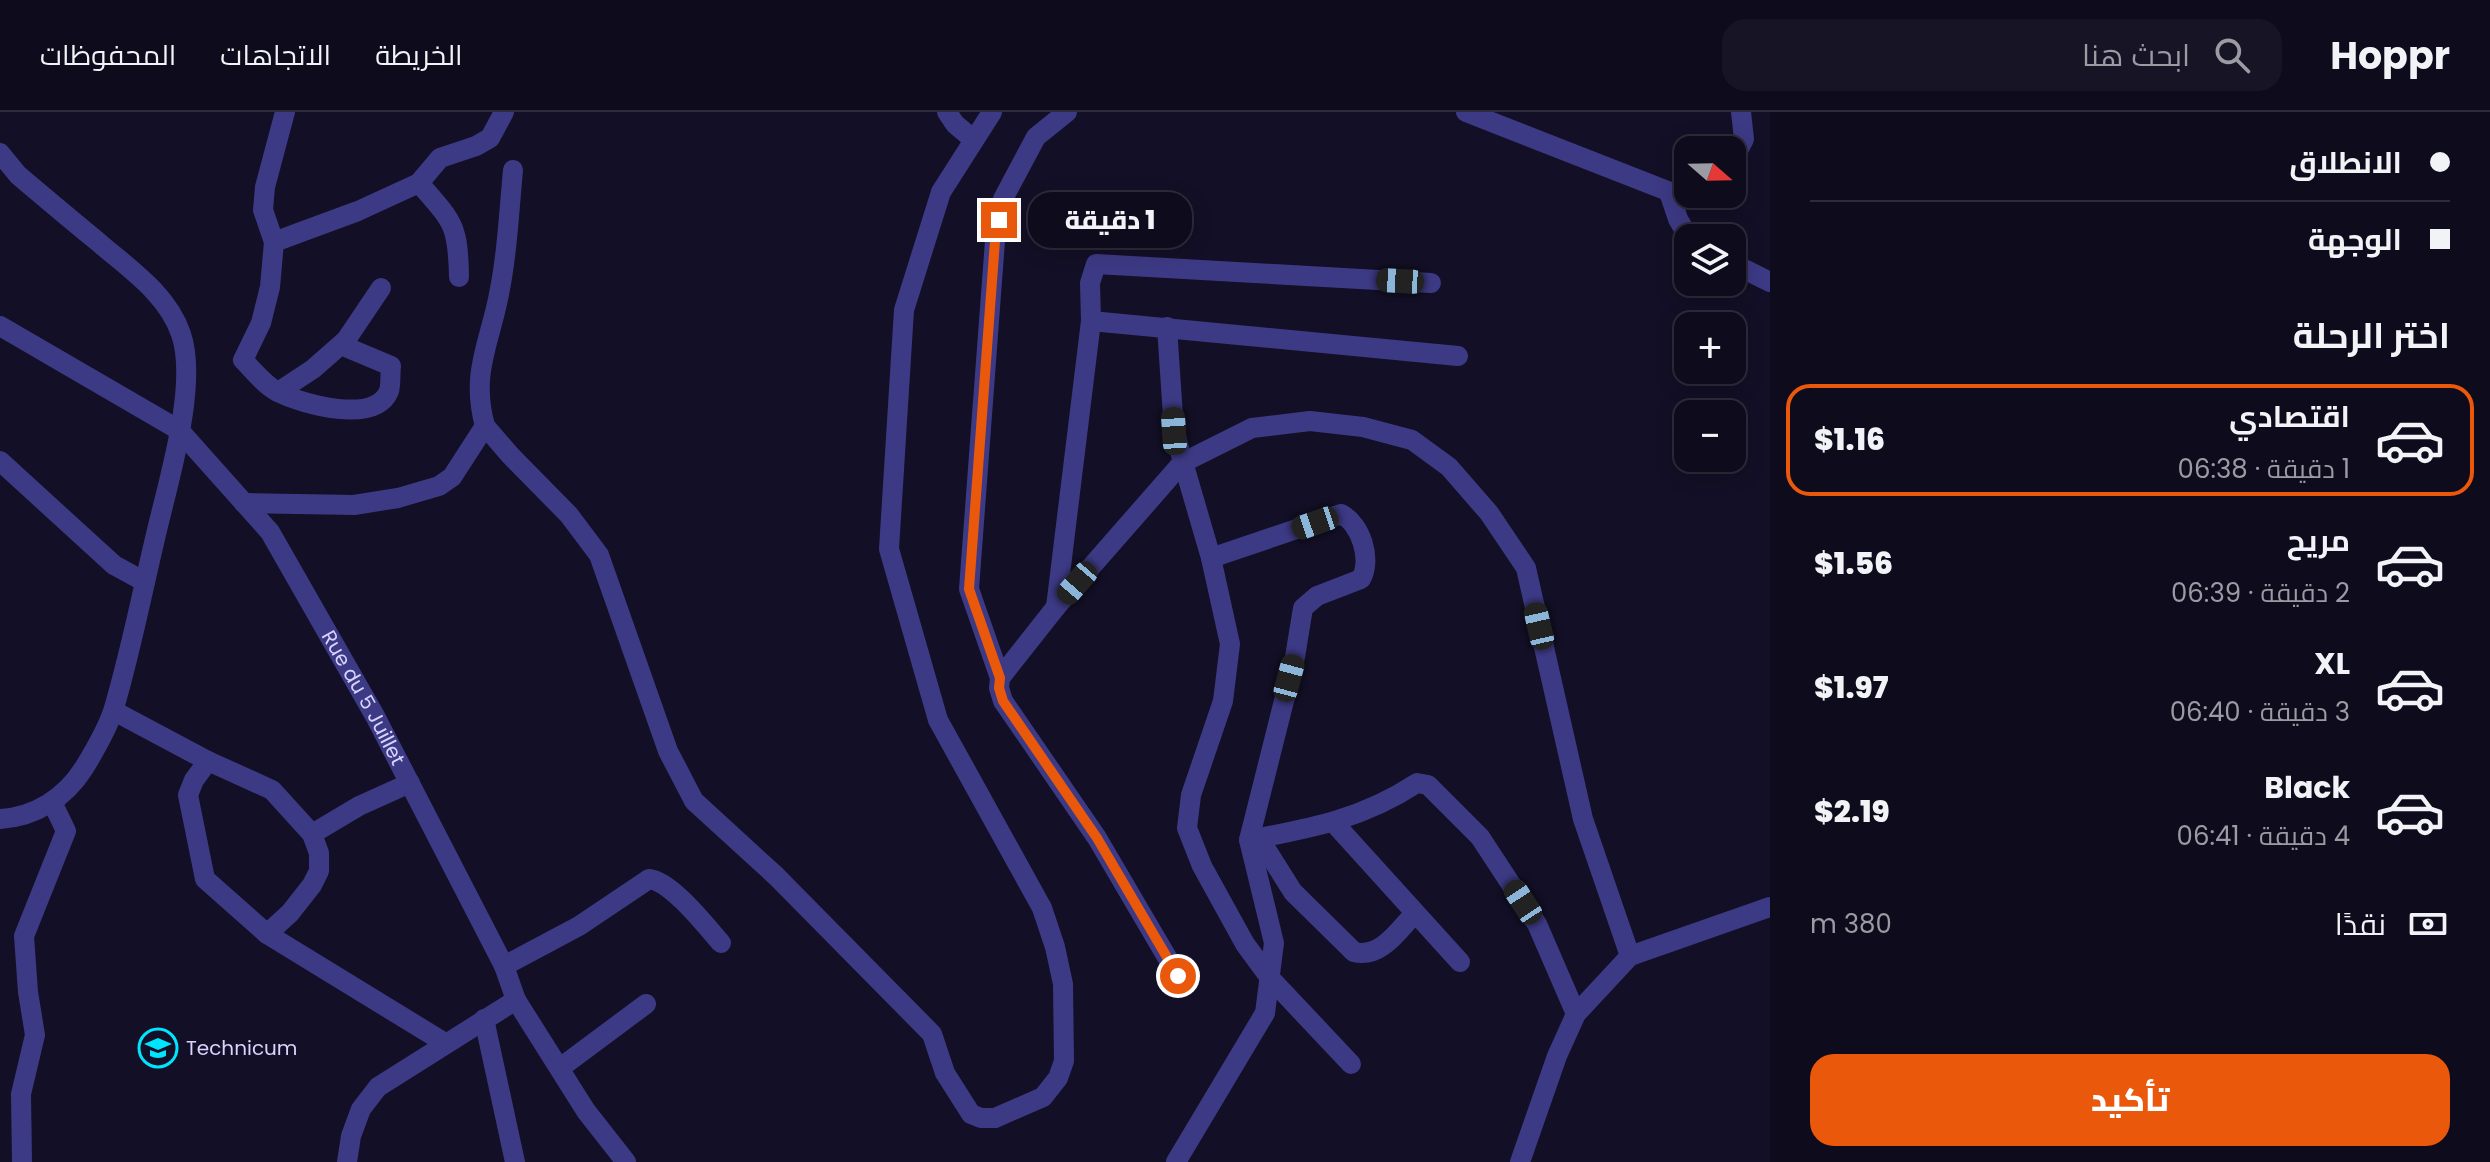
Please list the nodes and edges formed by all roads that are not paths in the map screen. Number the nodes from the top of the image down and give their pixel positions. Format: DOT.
graph roads {
  1 [pos="285,112"];
  2 [pos="504,112"];
  3 [pos="947,112"];
  4 [pos="992,112"];
  5 [pos="1067,112"];
  6 [pos="1466,112"];
  7 [pos="1741,112"];
  8 [pos="1744,136"];
  9 [pos="974,140"];
  10 [pos="0,153"];
  11 [pos="513,170"];
  12 [pos="419,183"];
  13 [pos="1674,191"];
  14 [pos="274,242"];
  15 [pos="1746,270"];
  16 [pos="459,277"];
  17 [pos="1770,282"];
  18 [pos="1431,283"];
  19 [pos="381,288"];
  20 [pos="1091,321"];
  21 [pos="0,326"];
  22 [pos="1167,327"];
  23 [pos="341,345"];
  24 [pos="1458,356"];
  25 [pos="278,392"];
  26 [pos="485,426"];
  27 [pos="179,430"];
  28 [pos="0,461"];
  29 [pos="1182,463"];
  30 [pos="244,503"];
  31 [pos="1211,558"];
  32 [pos="145,582"];
  33 [pos="1056,607"];
  34 [pos="1000,678"];
  35 [pos="114,711"];
  36 [pos="208,761"];
  37 [pos="410,783"];
  38 [pos="52,802"];
  39 [pos="0,819"];
  40 [pos="1334,823"];
  41 [pos="312,834"];
  42 [pos="1254,839"];
  43 [pos="1770,907"];
  44 [pos="1414,914"];
  45 [pos="267,934"];
  46 [pos="721,943"];
  47 [pos="1630,956"];
  48 [pos="1460,962"];
  49 [pos="504,966"];
  50 [pos="1178,976"];
  51 [pos="1270,978"];
  52 [pos="516,1000"];
  53 [pos="646,1004"];
  54 [pos="1576,1014"];
  55 [pos="484,1019"];
  56 [pos="445,1043"];
  57 [pos="1351,1064"];
  58 [pos="560,1068"];
  59 [pos="22,1162"];
  60 [pos="347,1162"];
  61 [pos="515,1162"];
  62 [pos="626,1162"];
  63 [pos="1176,1162"];
  64 [pos="1520,1162"];
  1 -- 14 [label="street"];
  2 -- 12 [label="street"];
  3 -- 9 [label="street"];
  4 -- 9 [label="street"];
  5 -- 34 [label="street"];
  6 -- 13 [label="street"];
  7 -- 8 [label="street"];
  9 -- 26 [label="street"];
  10 -- 27 [label="street"];
  11 -- 26 [label="street"];
  12 -- 14 [label="street"];
  12 -- 16 [label="street"];
  14 -- 25 [label="street"];
  15 -- 17 [label="street"];
  18 -- 20 [label="street"];
  19 -- 23 [label="street"];
  20 -- 22 [label="street"];
  20 -- 33 [label="street"];
  21 -- 27 [label="street, Rue du 5 Juillet"];
  22 -- 24 [label="street"];
  22 -- 29 [label="street"];
  23 -- 25 [label="street"];
  23 -- 25 [label="street"];
  26 -- 30 [label="street"];
  27 -- 30 [label="street, Rue du 5 Juillet"];
  27 -- 32 [label="street"];
  28 -- 32 [label="street"];
  29 -- 31 [label="street"];
  29 -- 33 [label="street"];
  29 -- 47 [label="street"];
  30 -- 37 [label="street, Rue du 5 Juillet"];
  31 -- 42 [label="street"];
  31 -- 51 [label="street"];
  32 -- 35 [label="street"];
  33 -- 34 [label="street"];
  34 -- 50 [label="street"];
  35 -- 36 [label="street"];
  35 -- 38 [label="street"];
  36 -- 41 [label="street"];
  36 -- 45 [label="street"];
  37 -- 41 [label="street"];
  37 -- 49 [label="street, Rue du 5 Juillet"];
  38 -- 39 [label="street"];
  38 -- 59 [label="street"];
  40 -- 42 [label="street"];
  40 -- 44 [label="street"];
  40 -- 54 [label="street"];
  41 -- 45 [label="street"];
  42 -- 44 [label="street"];
  42 -- 51 [label="street"];
  43 -- 47 [label="street"];
  44 -- 48 [label="street"];
  45 -- 56 [label="street"];
  46 -- 49 [label="street"];
  47 -- 54 [label="street"];
  49 -- 52 [label="street, Rue du 5 Juillet"];
  51 -- 57 [label="street"];
  51 -- 63 [label="street"];
  52 -- 55 [label="street"];
  52 -- 58 [label="street, Rue du 5 Juillet"];
  53 -- 58 [label="street"];
  54 -- 64 [label="street"];
  55 -- 56 [label="street"];
  55 -- 61 [label="street"];
  56 -- 60 [label="street"];
  58 -- 62 [label="street, Rue du 5 Juillet"];
}
